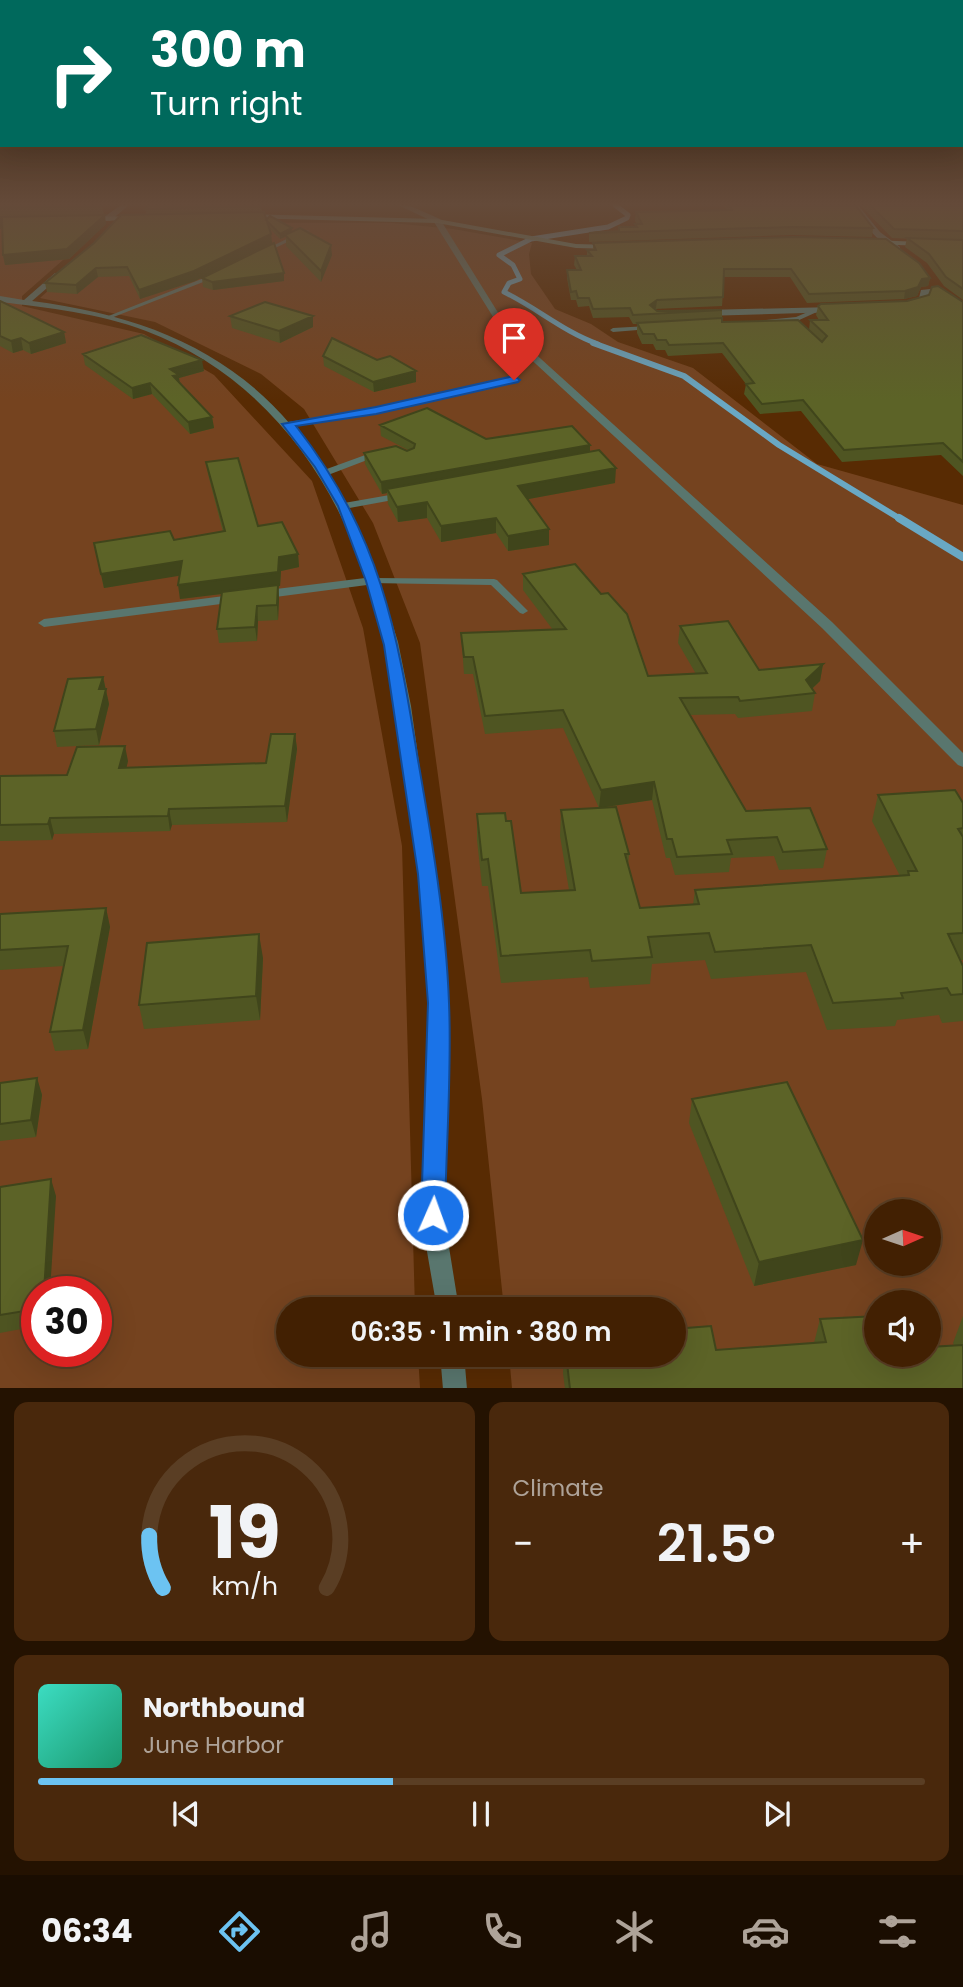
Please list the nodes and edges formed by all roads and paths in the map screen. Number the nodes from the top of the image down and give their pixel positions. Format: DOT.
graph roads {
  1 [pos="64,270"];
  2 [pos="468,270"];
  3 [pos="222,272"];
  4 [pos="940,289"];
  5 [pos="0,299"];
  6 [pos="27,301"];
  7 [pos="904,304"];
  8 [pos="846,309"];
  9 [pos="817,310"];
  10 [pos="696,313"];
  11 [pos="109,317"];
  12 [pos="797,319"];
  13 [pos="761,322"];
  14 [pos="661,327"];
  15 [pos="613,330"];
  16 [pos="803,332"];
  17 [pos="514,380"];
  18 [pos="288,424"];
  19 [pos="374,440"];
  20 [pos="325,474"];
  21 [pos="410,494"];
  22 [pos="344,506"];
  23 [pos="373,581"];
  24 [pos="523,611"];
  25 [pos="44,623"];
  26 [pos="963,762"];
  27 [pos="446,1297"];
  28 [pos="453,1367"];
  29 [pos="455,1388"];
  1 -- 6 [label="street"];
  2 -- 26 [label="street"];
  3 -- 11 [label="lane"];
  4 -- 7 [label="street"];
  5 -- 6 [label="street"];
  6 -- 11 [label="street"];
  8 -- 9 [label="street"];
  9 -- 10 [label="street"];
  9 -- 12 [label="lane"];
  11 -- 18 [label="street"];
  12 -- 13 [label="lane"];
  12 -- 16 [label="lane"];
  14 -- 15 [label="lane"];
  17 -- 18 [label="lane"];
  18 -- 20 [label="street"];
  19 -- 20 [label="street"];
  20 -- 22 [label="street"];
  21 -- 22 [label="lane"];
  22 -- 23 [label="street"];
  23 -- 24 [label="lane"];
  23 -- 25 [label="street"];
  23 -- 27 [label="street"];
  28 -- 29 [label="street"];
}
